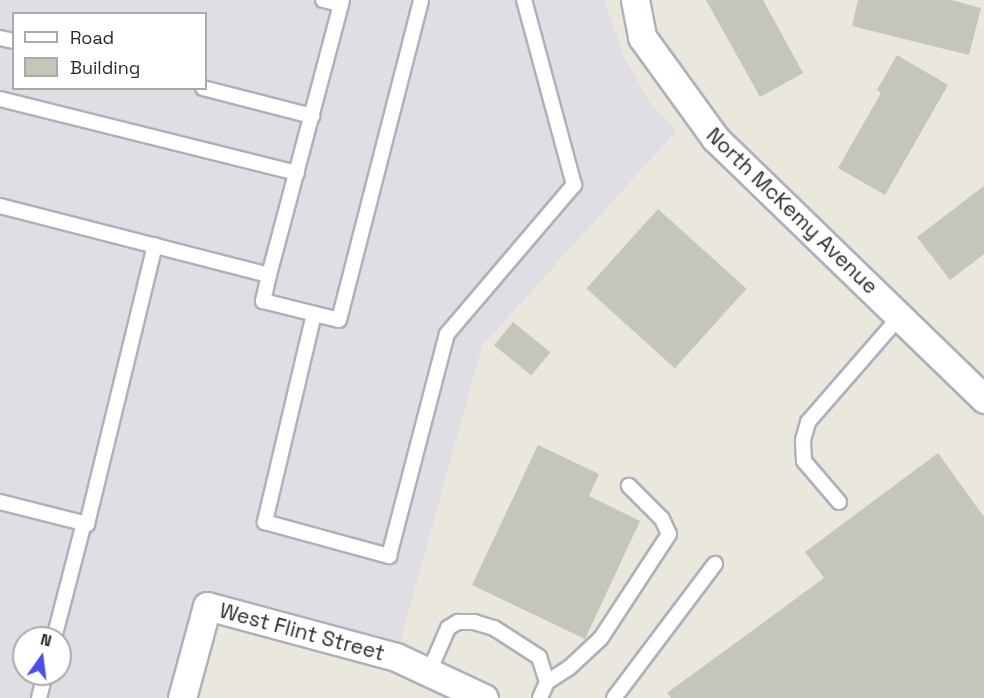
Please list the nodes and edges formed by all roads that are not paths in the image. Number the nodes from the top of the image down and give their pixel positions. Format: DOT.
graph roads {
  1 [pos="323,0"];
  2 [pos="421,0"];
  3 [pos="524,0"];
  4 [pos="635,0"];
  5 [pos="342,2"];
  6 [pos="207,89"];
  7 [pos="0,99"];
  8 [pos="312,116"];
  9 [pos="297,173"];
  10 [pos="0,206"];
  11 [pos="155,245"];
  12 [pos="269,275"];
  13 [pos="314,314"];
  14 [pos="901,315"];
  15 [pos="984,399"];
  16 [pos="629,486"];
  17 [pos="0,502"];
  18 [pos="839,502"];
  19 [pos="84,523"];
  20 [pos="715,564"];
  21 [pos="57,626"];
  22 [pos="429,672"];
  23 [pos="547,682"];
  24 [pos="182,698"];
  25 [pos="484,698"];
  26 [pos="540,698"];
  27 [pos="614,698"];
  1 -- 5 [label="lane"];
  2 -- 13 [label="lane"];
  3 -- 13 [label="lane"];
  4 -- 14 [label="street, North McKemy Avenue"];
  5 -- 8 [label="lane"];
  6 -- 8 [label="lane"];
  7 -- 9 [label="lane"];
  8 -- 9 [label="lane"];
  9 -- 12 [label="lane"];
  10 -- 11 [label="lane"];
  11 -- 12 [label="lane"];
  11 -- 19 [label="lane"];
  12 -- 13 [label="lane"];
  14 -- 15 [label="street, North McKemy Avenue"];
  14 -- 18 [label="lane"];
  16 -- 23 [label="lane"];
  17 -- 19 [label="lane"];
  19 -- 21 [label="lane"];
  20 -- 27 [label="lane"];
  22 -- 23 [label="lane"];
  22 -- 24 [label="street, West Flint Street"];
  22 -- 25 [label="street, West Flint Street"];
  23 -- 26 [label="lane"];
}
